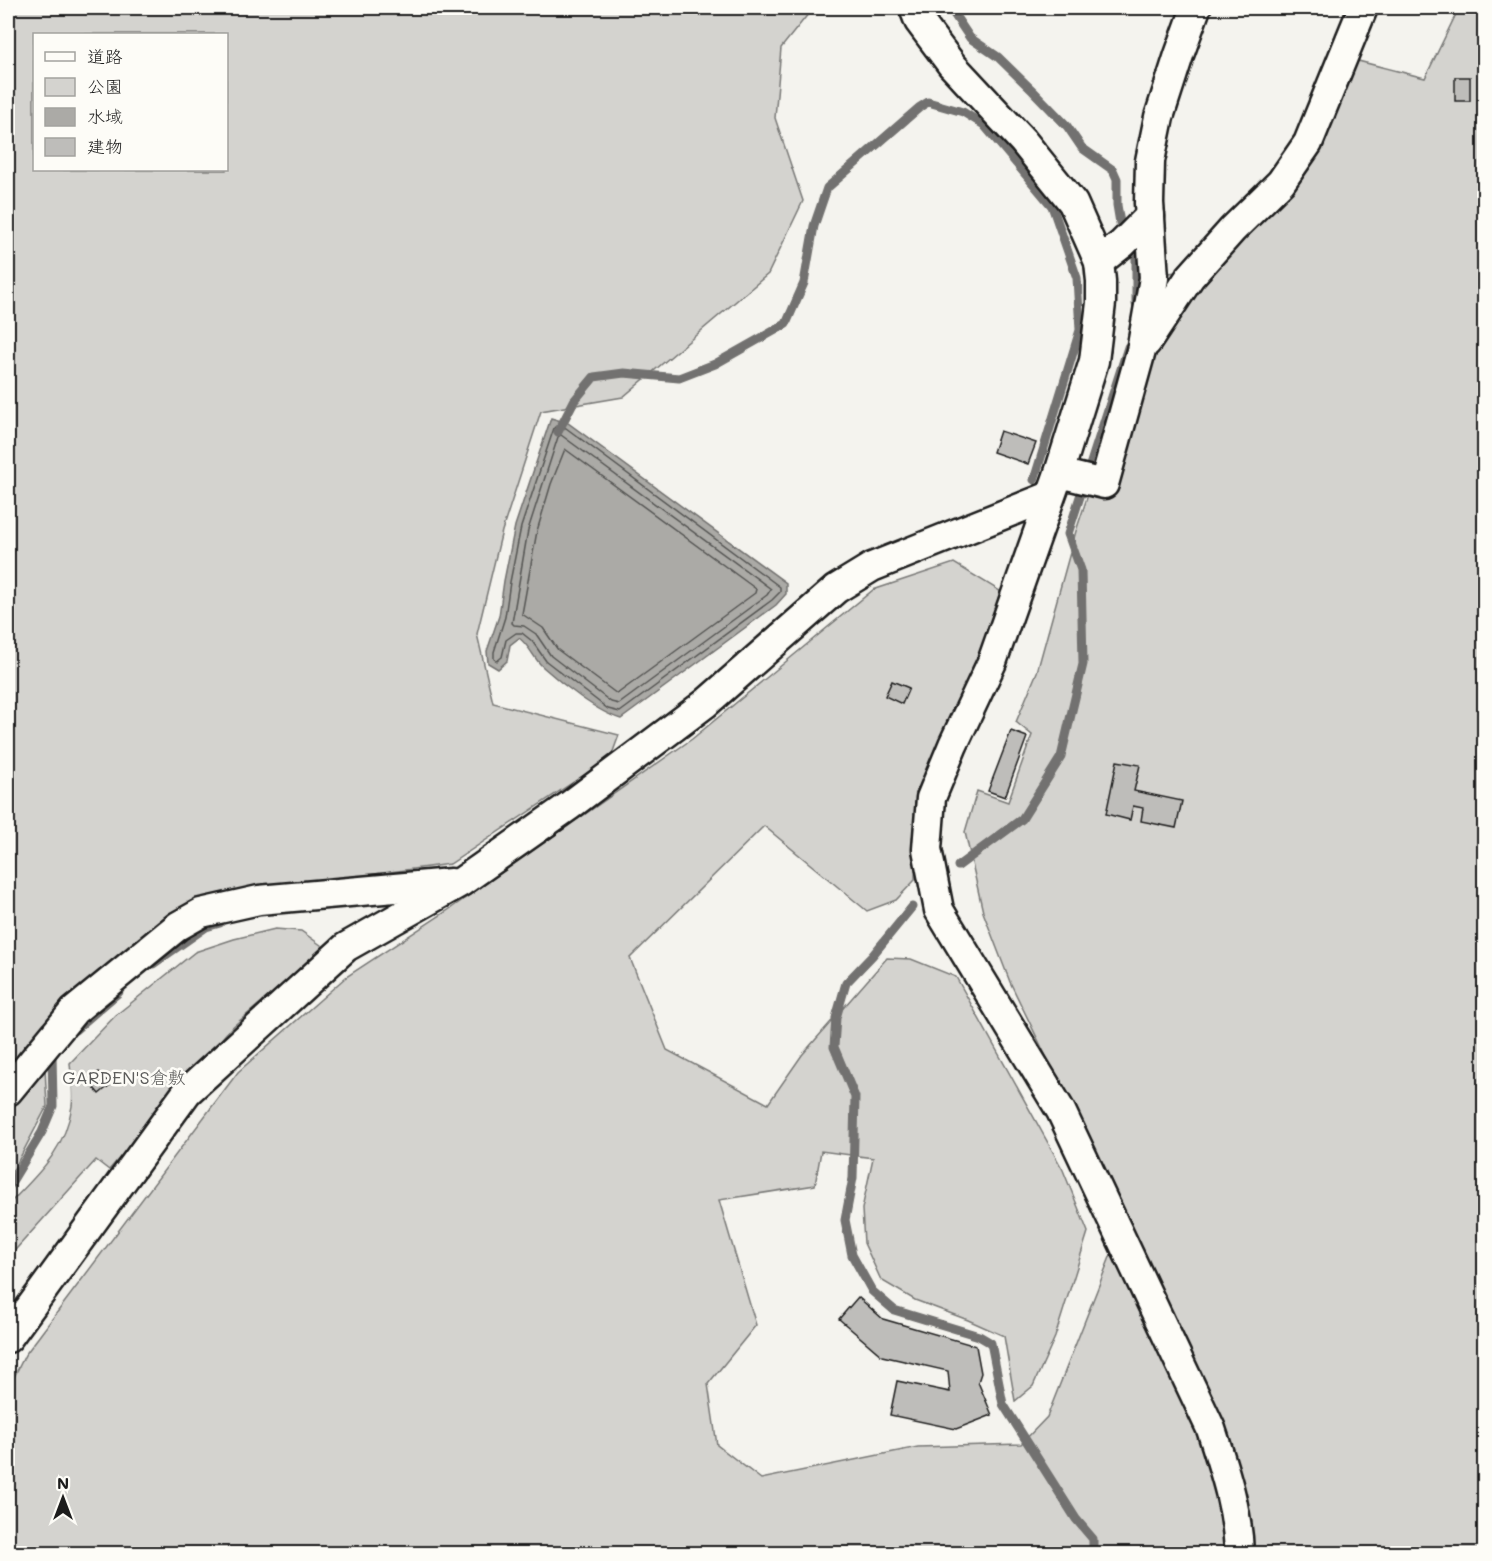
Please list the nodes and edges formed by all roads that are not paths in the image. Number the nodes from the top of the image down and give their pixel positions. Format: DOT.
graph roads {
  1 [pos="914,8"];
  2 [pos="1196,8"];
  3 [pos="1363,8"];
  4 [pos="1135,231"];
  5 [pos="1099,262"];
  6 [pos="1141,351"];
  7 [pos="1070,482"];
  8 [pos="461,882"];
  9 [pos="8,1091"];
  10 [pos="8,1338"];
  11 [pos="1239,1554"];
  1 -- 5 [label="street"];
  2 -- 4 [label="street"];
  3 -- 6 [label="street"];
  4 -- 5 [label="street"];
  4 -- 6 [label="street"];
  5 -- 7 [label="street"];
  6 -- 7 [label="street"];
  7 -- 8 [label="street"];
  7 -- 11 [label="street"];
  8 -- 9 [label="street"];
  8 -- 10 [label="street"];
}
